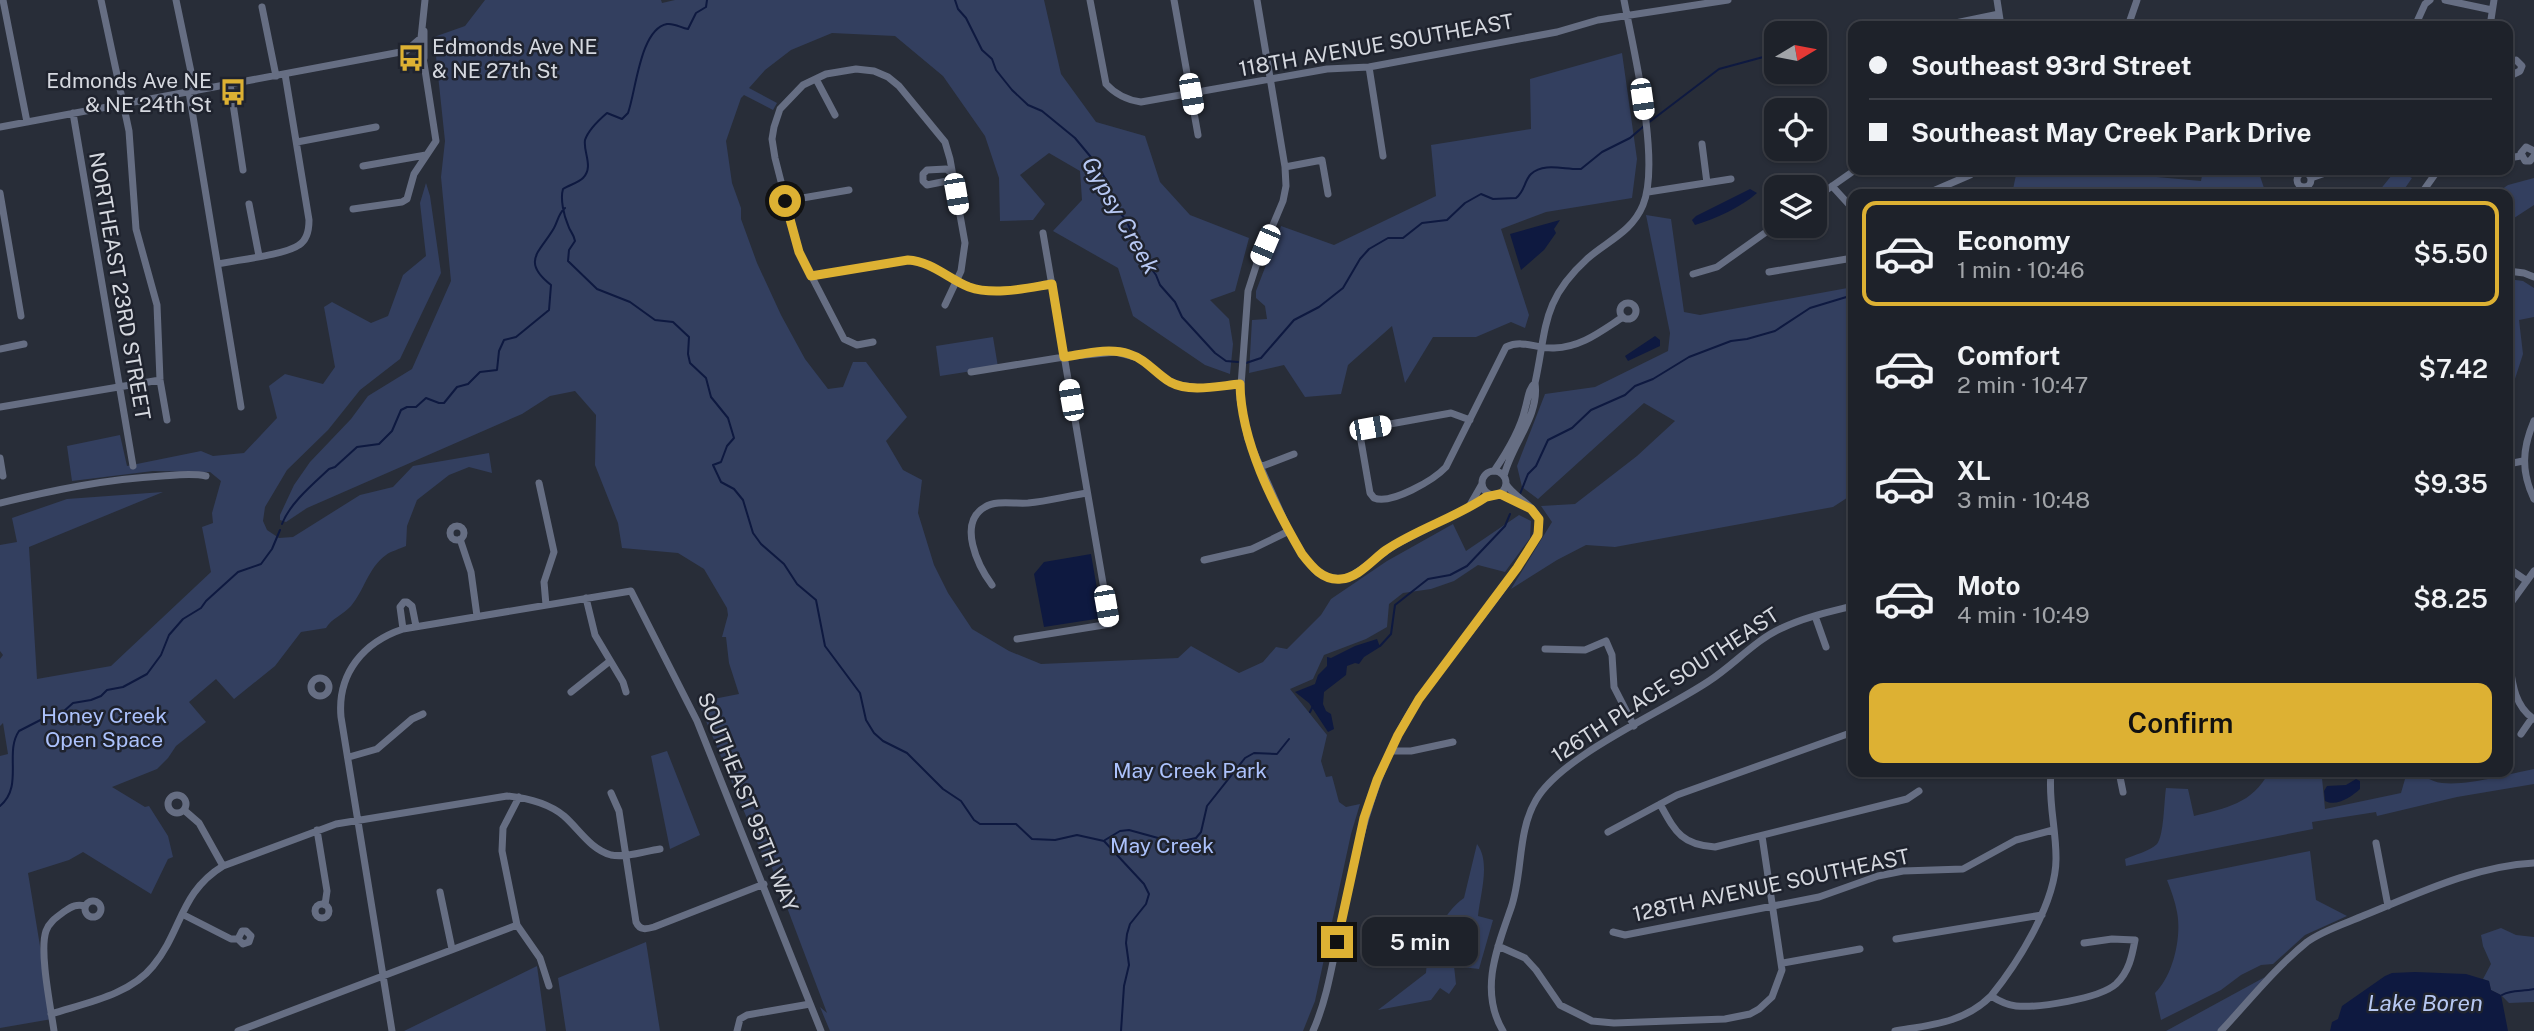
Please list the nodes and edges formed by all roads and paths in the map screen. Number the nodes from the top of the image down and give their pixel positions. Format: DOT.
graph roads {
  1 [pos="3,0"];
  2 [pos="101,0"];
  3 [pos="176,0"];
  4 [pos="425,0"];
  5 [pos="1090,0"];
  6 [pos="1174,0"];
  7 [pos="1257,0"];
  8 [pos="1624,0"];
  9 [pos="1728,0"];
  10 [pos="1997,0"];
  11 [pos="2137,0"];
  12 [pos="2430,0"];
  13 [pos="2445,0"];
  14 [pos="2494,0"];
  15 [pos="262,7"];
  16 [pos="2492,10"];
  17 [pos="1999,14"];
  18 [pos="1627,17"];
  19 [pos="1965,21"];
  20 [pos="2000,21"];
  21 [pos="2131,21"];
  22 [pos="2417,21"];
  23 [pos="2491,21"];
  24 [pos="423,26"];
  25 [pos="9,33"];
  26 [pos="0,35"];
  27 [pos="415,45"];
  28 [pos="424,62"];
  29 [pos="1368,66"];
  30 [pos="281,75"];
  31 [pos="816,79"];
  32 [pos="1270,80"];
  33 [pos="230,84"];
  34 [pos="192,91"];
  35 [pos="1191,94"];
  36 [pos="123,103"];
  37 [pos="73,113"];
  38 [pos="835,115"];
  39 [pos="27,122"];
  40 [pos="0,127"];
  41 [pos="376,127"];
  42 [pos="1198,135"];
  43 [pos="297,142"];
  44 [pos="1702,144"];
  45 [pos="2534,154"];
  46 [pos="426,155"];
  47 [pos="1383,156"];
  48 [pos="2513,157"];
  49 [pos="363,166"];
  50 [pos="1285,167"];
  51 [pos="243,170"];
  52 [pos="1848,175"];
  53 [pos="1970,175"];
  54 [pos="2320,175"];
  55 [pos="2311,178"];
  56 [pos="1731,179"];
  57 [pos="1707,183"];
  58 [pos="1832,186"];
  59 [pos="1938,189"];
  60 [pos="849,190"];
  61 [pos="1827,190"];
  62 [pos="1648,192"];
  63 [pos="0,193"];
  64 [pos="1328,194"];
  65 [pos="785,201"];
  66 [pos="1848,204"];
  67 [pos="250,205"];
  68 [pos="353,209"];
  69 [pos="1043,233"];
  70 [pos="1764,234"];
  71 [pos="259,256"];
  72 [pos="1848,259"];
  73 [pos="218,264"];
  74 [pos="1769,272"];
  75 [pos="2513,272"];
  76 [pos="1693,274"];
  77 [pos="2533,275"];
  78 [pos="811,276"];
  79 [pos="957,280"];
  80 [pos="1052,284"];
  81 [pos="945,305"];
  82 [pos="21,316"];
  83 [pos="1623,317"];
  84 [pos="873,342"];
  85 [pos="24,344"];
  86 [pos="1540,347"];
  87 [pos="0,349"];
  88 [pos="1064,357"];
  89 [pos="971,372"];
  90 [pos="160,380"];
  91 [pos="1535,383"];
  92 [pos="1240,384"];
  93 [pos="119,386"];
  94 [pos="0,407"];
  95 [pos="241,407"];
  96 [pos="167,420"];
  97 [pos="1470,420"];
  98 [pos="2534,421"];
  99 [pos="1294,454"];
  100 [pos="0,457"];
  101 [pos="2523,461"];
  102 [pos="2513,463"];
  103 [pos="133,466"];
  104 [pos="1260,467"];
  105 [pos="1494,471"];
  106 [pos="3,476"];
  107 [pos="206,476"];
  108 [pos="1505,480"];
  109 [pos="539,483"];
  110 [pos="1482,484"];
  111 [pos="1087,493"];
  112 [pos="1496,494"];
  113 [pos="2534,499"];
  114 [pos="0,503"];
  115 [pos="1527,506"];
  116 [pos="1467,508"];
  117 [pos="1289,531"];
  118 [pos="460,539"];
  119 [pos="1204,560"];
  120 [pos="2513,571"];
  121 [pos="2534,571"];
  122 [pos="2527,581"];
  123 [pos="992,584"];
  124 [pos="586,598"];
  125 [pos="2513,600"];
  126 [pos="546,605"];
  127 [pos="1848,607"];
  128 [pos="478,615"];
  129 [pos="1815,616"];
  130 [pos="416,626"];
  131 [pos="403,629"];
  132 [pos="1017,639"];
  133 [pos="1826,647"];
  134 [pos="1545,649"];
  135 [pos="610,661"];
  136 [pos="2513,679"];
  137 [pos="329,690"];
  138 [pos="571,692"];
  139 [pos="626,692"];
  140 [pos="342,693"];
  141 [pos="423,714"];
  142 [pos="2533,719"];
  143 [pos="1634,726"];
  144 [pos="1848,734"];
  145 [pos="2521,734"];
  146 [pos="1453,742"];
  147 [pos="1390,751"];
  148 [pos="349,757"];
  149 [pos="2051,777"];
  150 [pos="2120,777"];
  151 [pos="1919,791"];
  152 [pos="2123,792"];
  153 [pos="611,793"];
  154 [pos="519,797"];
  155 [pos="1660,804"];
  156 [pos="184,810"];
  157 [pos="358,819"];
  158 [pos="317,830"];
  159 [pos="2053,830"];
  160 [pos="1608,832"];
  161 [pos="1762,836"];
  162 [pos="2376,843"];
  163 [pos="660,849"];
  164 [pos="626,855"];
  165 [pos="2534,863"];
  166 [pos="223,866"];
  167 [pos="764,884"];
  168 [pos="440,892"];
  169 [pos="326,905"];
  170 [pos="85,906"];
  171 [pos="1773,906"];
  172 [pos="2388,906"];
  173 [pos="182,914"];
  174 [pos="2042,915"];
  175 [pos="517,925"];
  176 [pos="1613,932"];
  177 [pos="238,939"];
  178 [pos="1896,939"];
  179 [pos="2084,943"];
  180 [pos="1498,946"];
  181 [pos="1860,948"];
  182 [pos="452,949"];
  183 [pos="1783,963"];
  184 [pos="383,976"];
  185 [pos="549,986"];
  186 [pos="1991,996"];
  187 [pos="810,1004"];
  188 [pos="51,1014"];
  189 [pos="737,1027"];
  190 [pos="54,1031"];
  191 [pos="238,1031"];
  192 [pos="392,1031"];
  193 [pos="821,1031"];
  194 [pos="1313,1031"];
  195 [pos="1503,1031"];
  196 [pos="1895,1031"];
  197 [pos="2221,1031"];
  1 -- 25 [label="street"];
  2 -- 36 [label="street"];
  3 -- 34 [label="street"];
  4 -- 24 [label="street"];
  5 -- 35 [label="street, 118TH AVENUE SOUTHEAST"];
  6 -- 35 [label="street"];
  7 -- 32 [label="street"];
  8 -- 18 [label="street"];
  9 -- 18 [label="street, 118TH AVENUE SOUTHEAST"];
  10 -- 17 [label="street"];
  11 -- 21 [label="street"];
  12 -- 22 [label="street"];
  13 -- 16 [label="street"];
  14 -- 16 [label="street"];
  15 -- 30 [label="street"];
  16 -- 23 [label="street"];
  17 -- 19 [label="street"];
  17 -- 20 [label="street"];
  18 -- 29 [label="street, 118TH AVENUE SOUTHEAST"];
  18 -- 62 [label="street"];
  24 -- 27 [label="street"];
  24 -- 28 [label="street"];
  25 -- 26 [label="street"];
  25 -- 39 [label="street"];
  27 -- 28 [label="street"];
  27 -- 30 [label="street"];
  28 -- 46 [label="street"];
  29 -- 32 [label="street, 118TH AVENUE SOUTHEAST"];
  29 -- 47 [label="street"];
  30 -- 33 [label="street"];
  30 -- 43 [label="street"];
  31 -- 38 [label="street"];
  31 -- 65 [label="street"];
  31 -- 79 [label="street"];
  32 -- 35 [label="street, 118TH AVENUE SOUTHEAST"];
  32 -- 50 [label="street"];
  33 -- 34 [label="street"];
  33 -- 51 [label="street"];
  34 -- 36 [label="street"];
  34 -- 73 [label="street"];
  35 -- 42 [label="street"];
  36 -- 37 [label="street"];
  36 -- 90 [label="street"];
  37 -- 39 [label="street"];
  37 -- 93 [label="street, NORTHEAST 23RD STREET"];
  39 -- 40 [label="street"];
  41 -- 43 [label="street"];
  43 -- 71 [label="street"];
  44 -- 57 [label="street"];
  45 -- 48 [label="street"];
  46 -- 49 [label="street"];
  46 -- 68 [label="street"];
  50 -- 64 [label="street"];
  50 -- 92 [label="street"];
  52 -- 58 [label="street"];
  53 -- 59 [label="street"];
  54 -- 55 [label="street"];
  56 -- 57 [label="street"];
  57 -- 62 [label="street"];
  58 -- 61 [label="street"];
  58 -- 66 [label="street"];
  60 -- 65 [label="street"];
  62 -- 86 [label="street"];
  63 -- 82 [label="street"];
  65 -- 78 [label="street"];
  67 -- 71 [label="street"];
  69 -- 80 [label="street"];
  70 -- 76 [label="street"];
  71 -- 73 [label="street"];
  72 -- 74 [label="street"];
  73 -- 95 [label="street"];
  75 -- 77 [label="street"];
  78 -- 79 [label="street"];
  78 -- 84 [label="street"];
  79 -- 80 [label="street"];
  79 -- 81 [label="street"];
  80 -- 88 [label="street"];
  83 -- 86 [label="street"];
  85 -- 87 [label="street"];
  86 -- 91 [label="street"];
  86 -- 97 [label="street"];
  88 -- 89 [label="street"];
  88 -- 92 [label="street"];
  88 -- 111 [label="street"];
  90 -- 93 [label="street"];
  90 -- 96 [label="street"];
  91 -- 105 [label="street"];
  91 -- 108 [label="street"];
  92 -- 104 [label="street"];
  93 -- 94 [label="street"];
  93 -- 103 [label="street, NORTHEAST 23RD STREET"];
  97 -- 97 [label="street"];
  98 -- 101 [label="street"];
  99 -- 104 [label="street"];
  100 -- 106 [label="street"];
  101 -- 102 [label="street"];
  101 -- 113 [label="street"];
  104 -- 117 [label="street"];
  105 -- 108 [label="street"];
  105 -- 110 [label="street"];
  107 -- 114 [label="street"];
  108 -- 112 [label="street"];
  108 -- 115 [label="street"];
  109 -- 126 [label="street"];
  110 -- 112 [label="street"];
  110 -- 116 [label="street"];
  111 -- 123 [label="street"];
  111 -- 132 [label="street"];
  112 -- 115 [label="street"];
  112 -- 116 [label="street"];
  115 -- 147 [label="street"];
  116 -- 117 [label="street"];
  117 -- 119 [label="street"];
  118 -- 128 [label="street"];
  120 -- 122 [label="street"];
  121 -- 122 [label="street"];
  122 -- 125 [label="street"];
  124 -- 126 [label="street"];
  124 -- 135 [label="street"];
  124 -- 167 [label="street, SOUTHEAST 95TH WAY"];
  126 -- 128 [label="street"];
  127 -- 129 [label="street, 126TH PLACE SOUTHEAST"];
  128 -- 130 [label="street"];
  129 -- 133 [label="street"];
  129 -- 143 [label="street, 126TH PLACE SOUTHEAST"];
  130 -- 131 [label="street"];
  130 -- 131 [label="street"];
  131 -- 140 [label="street"];
  134 -- 143 [label="street"];
  135 -- 138 [label="street"];
  135 -- 139 [label="street"];
  136 -- 142 [label="street"];
  137 -- 140 [label="street"];
  140 -- 148 [label="street"];
  141 -- 148 [label="street"];
  142 -- 145 [label="street"];
  143 -- 180 [label="street, 126TH PLACE SOUTHEAST"];
  144 -- 155 [label="street"];
  146 -- 147 [label="street"];
  147 -- 194 [label="street"];
  148 -- 157 [label="street"];
  149 -- 159 [label="street"];
  150 -- 152 [label="street"];
  151 -- 161 [label="street"];
  153 -- 164 [label="street"];
  154 -- 157 [label="street"];
  154 -- 164 [label="street"];
  154 -- 175 [label="street"];
  155 -- 160 [label="street"];
  155 -- 161 [label="street"];
  156 -- 166 [label="street"];
  157 -- 158 [label="street"];
  157 -- 184 [label="street"];
  158 -- 166 [label="street"];
  158 -- 169 [label="street"];
  159 -- 171 [label="street, 128TH AVENUE SOUTHEAST"];
  159 -- 174 [label="street"];
  161 -- 171 [label="street"];
  162 -- 172 [label="street"];
  163 -- 164 [label="street"];
  164 -- 167 [label="street"];
  165 -- 172 [label="street"];
  166 -- 173 [label="street"];
  167 -- 187 [label="street, SOUTHEAST 95TH WAY"];
  168 -- 182 [label="street"];
  170 -- 188 [label="street"];
  171 -- 176 [label="street, 128TH AVENUE SOUTHEAST"];
  171 -- 183 [label="street"];
  172 -- 197 [label="street"];
  173 -- 177 [label="street"];
  173 -- 188 [label="street"];
  174 -- 178 [label="street"];
  174 -- 186 [label="street"];
  175 -- 182 [label="street"];
  175 -- 185 [label="street"];
  179 -- 186 [label="street"];
  180 -- 183 [label="street"];
  180 -- 195 [label="street"];
  181 -- 183 [label="street"];
  182 -- 184 [label="street"];
  184 -- 191 [label="street"];
  184 -- 192 [label="street"];
  186 -- 196 [label="street"];
  187 -- 189 [label="street"];
  187 -- 193 [label="street, SOUTHEAST 95TH WAY"];
  188 -- 190 [label="street"];
}
